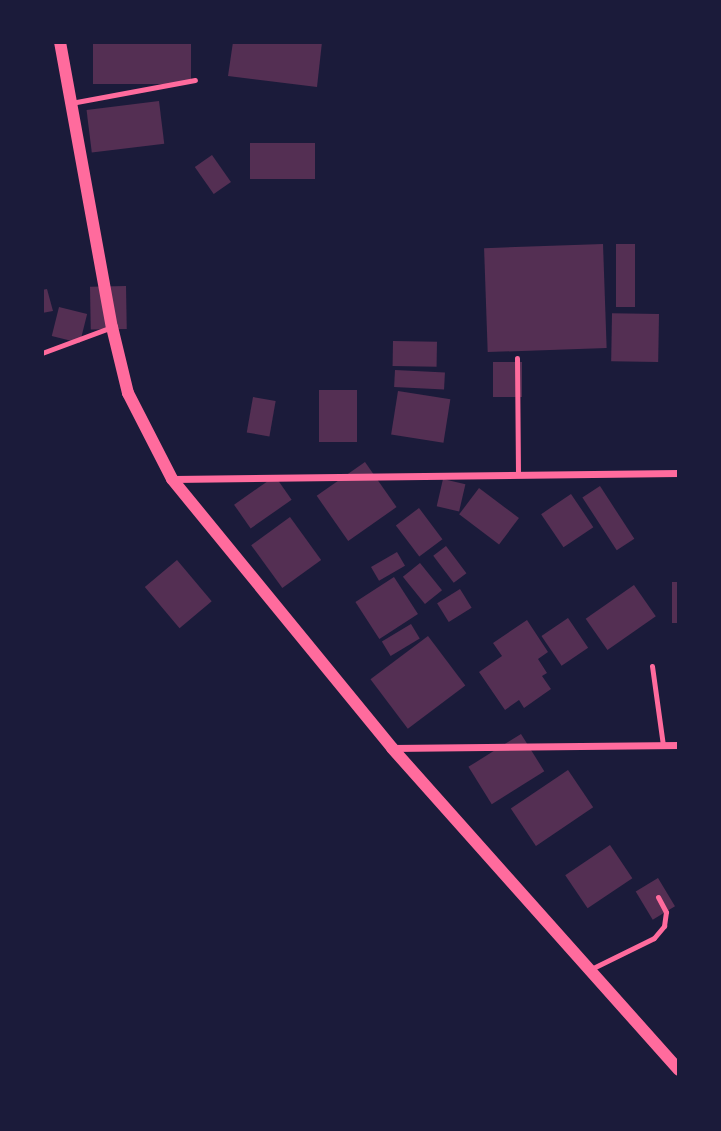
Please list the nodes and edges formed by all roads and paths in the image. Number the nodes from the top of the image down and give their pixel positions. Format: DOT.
graph roads {
  1 [pos="60,42"];
  2 [pos="195,80"];
  3 [pos="71,103"];
  4 [pos="112,327"];
  5 [pos="42,353"];
  6 [pos="517,358"];
  7 [pos="679,473"];
  8 [pos="518,475"];
  9 [pos="172,479"];
  10 [pos="652,666"];
  11 [pos="663,745"];
  12 [pos="679,745"];
  13 [pos="392,748"];
  14 [pos="658,897"];
  15 [pos="589,970"];
  16 [pos="679,1070"];
  1 -- 3 [label="street"];
  2 -- 3 [label="lane"];
  3 -- 4 [label="street"];
  4 -- 5 [label="lane"];
  4 -- 9 [label="street"];
  6 -- 8 [label="lane"];
  7 -- 8 [label="street"];
  8 -- 9 [label="street"];
  9 -- 13 [label="street"];
  10 -- 11 [label="lane"];
  11 -- 12 [label="street"];
  11 -- 13 [label="street"];
  13 -- 15 [label="street"];
  14 -- 15 [label="lane"];
  15 -- 16 [label="street"];
}
